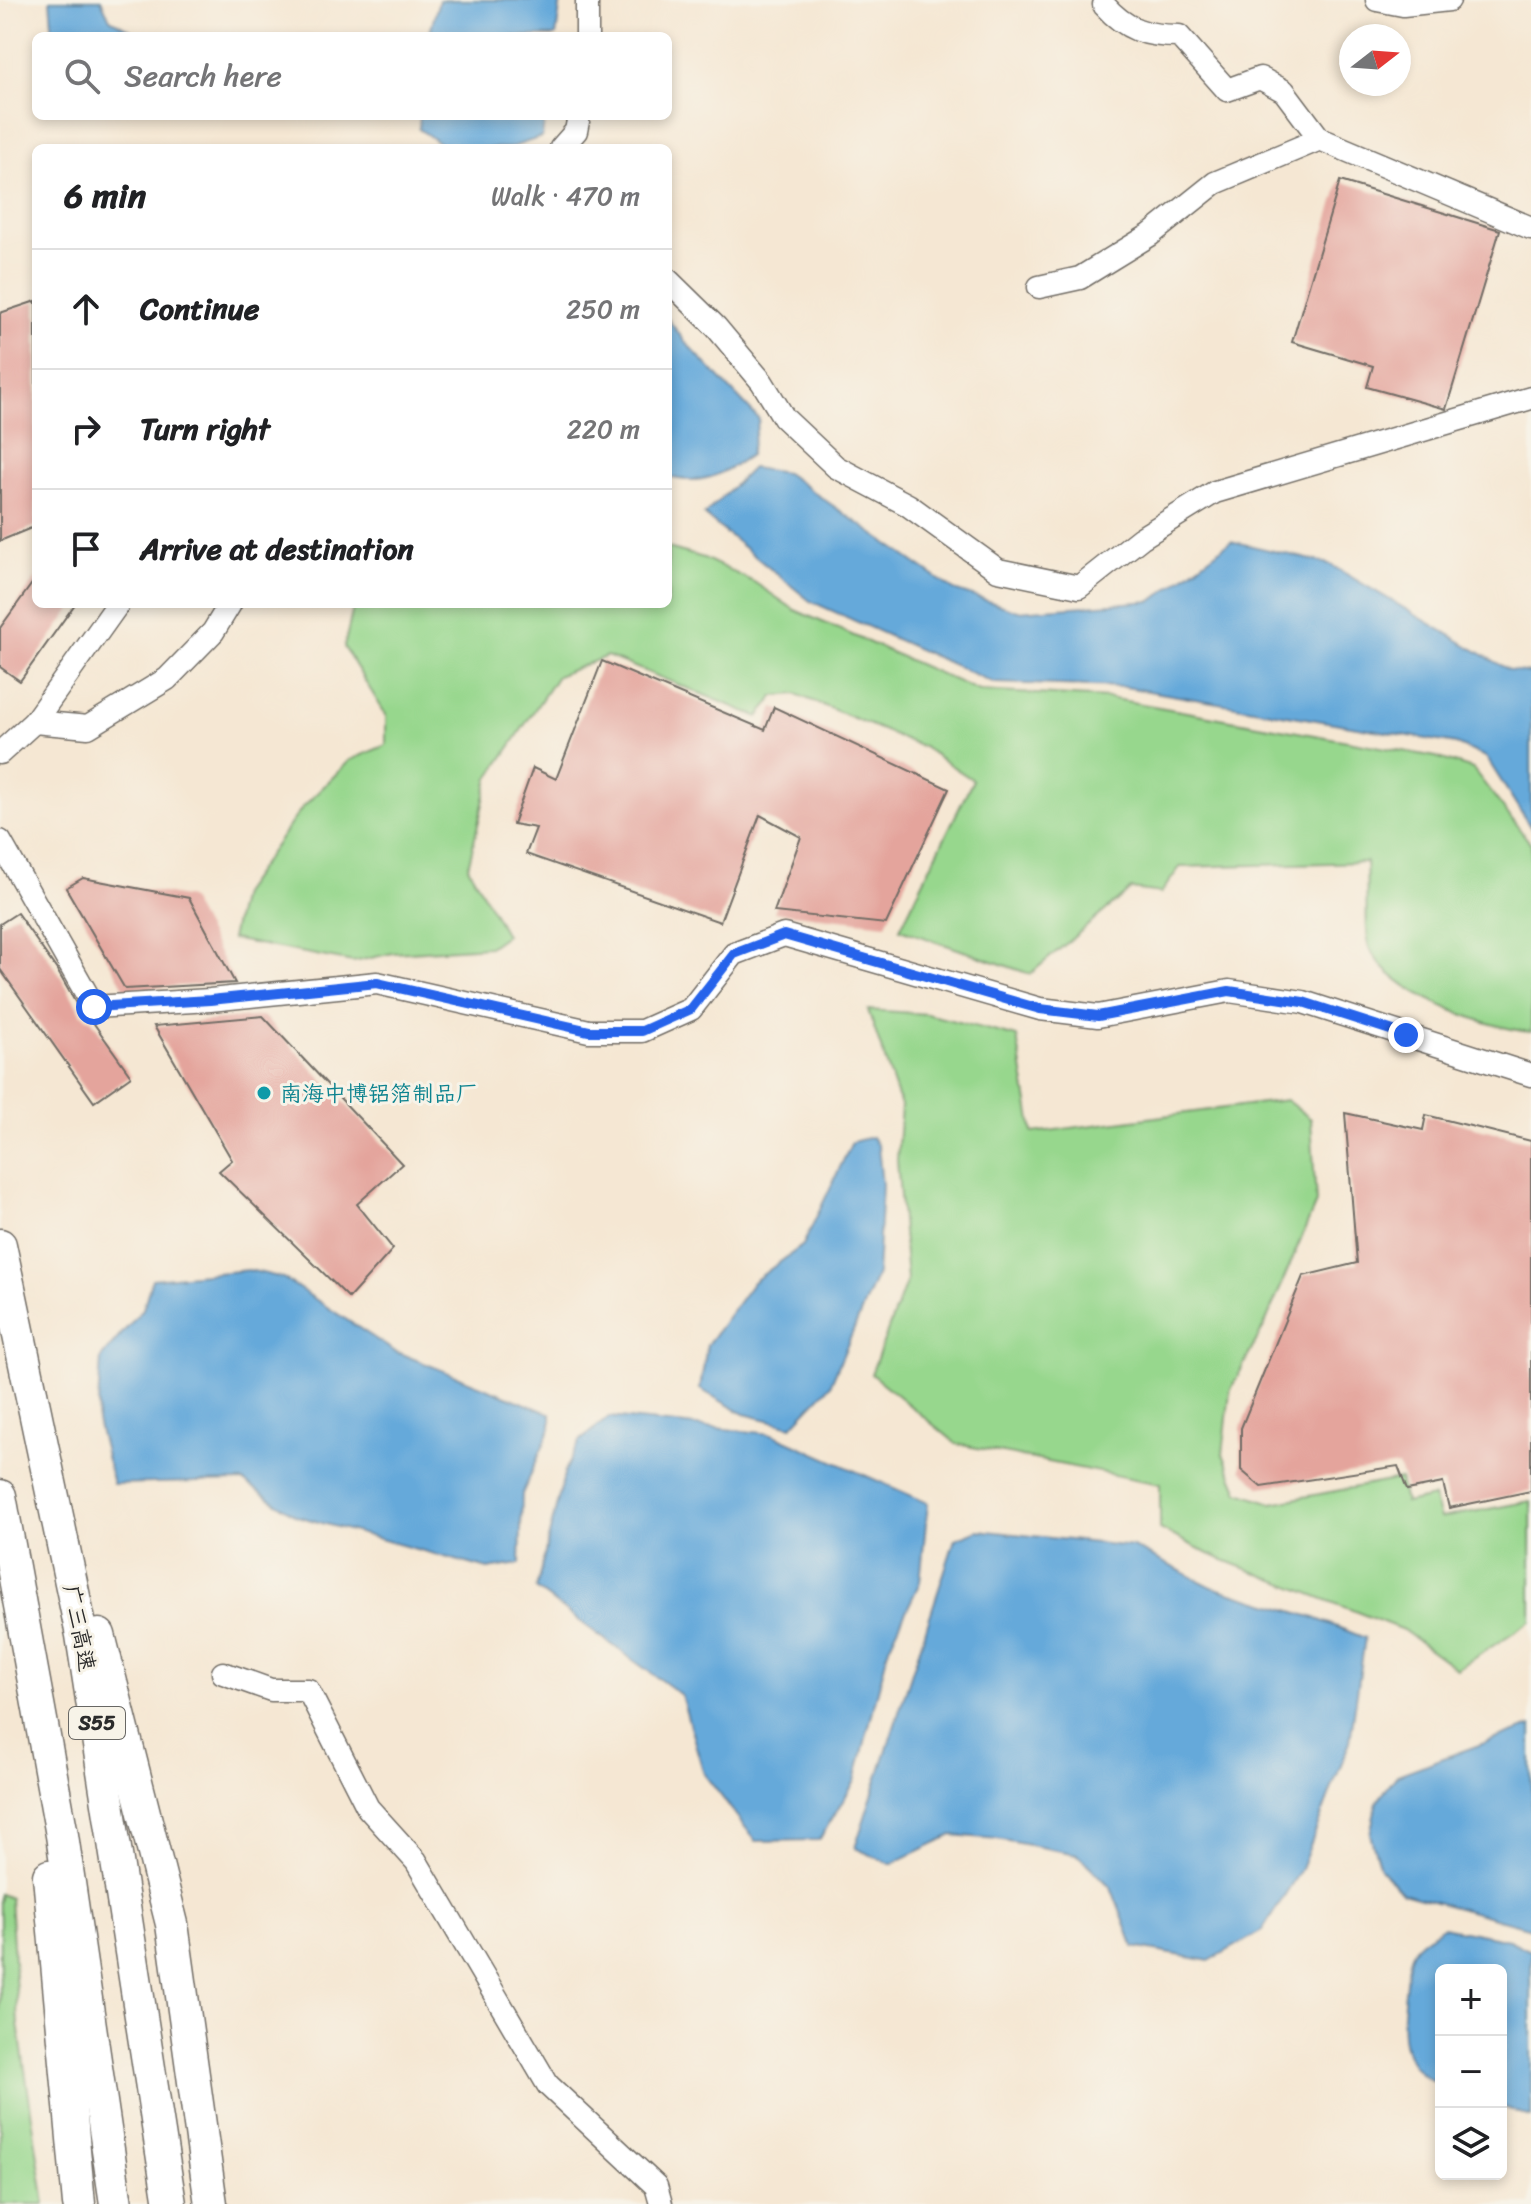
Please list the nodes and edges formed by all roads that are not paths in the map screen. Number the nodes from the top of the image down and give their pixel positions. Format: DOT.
graph roads {
  1 [pos="587,0"];
  2 [pos="1377,0"];
  3 [pos="1449,0"];
  4 [pos="1104,5"];
  5 [pos="587,32"];
  6 [pos="578,120"];
  7 [pos="1320,139"];
  8 [pos="565,144"];
  9 [pos="1531,228"];
  10 [pos="672,284"];
  11 [pos="1039,287"];
  12 [pos="1531,398"];
  13 [pos="115,608"];
  14 [pos="228,608"];
  15 [pos="34,722"];
  16 [pos="0,753"];
  17 [pos="0,841"];
  18 [pos="1531,1075"];
  19 [pos="0,1245"];
  20 [pos="0,1496"];
  21 [pos="55,1500"];
  22 [pos="32,1658"];
  23 [pos="223,1673"];
  24 [pos="79,2204"];
  25 [pos="116,2204"];
  26 [pos="170,2204"];
  27 [pos="211,2204"];
  28 [pos="661,2204"];
  1 -- 5 [label="street"];
  2 -- 3 [label="street"];
  4 -- 7 [label="street"];
  6 -- 8 [label="street"];
  7 -- 9 [label="street"];
  7 -- 11 [label="street"];
  10 -- 12 [label="street"];
  13 -- 15 [label="street"];
  14 -- 15 [label="street"];
  15 -- 16 [label="street"];
  17 -- 18 [label="street"];
  19 -- 21 [label="highway, 广三高速 / S55"];
  20 -- 22 [label="highway, S55"];
  21 -- 26 [label="highway, 广三高速 / S55"];
  21 -- 27 [label="highway"];
  22 -- 24 [label="highway"];
  22 -- 25 [label="highway, S55"];
  23 -- 28 [label="street"];
}
